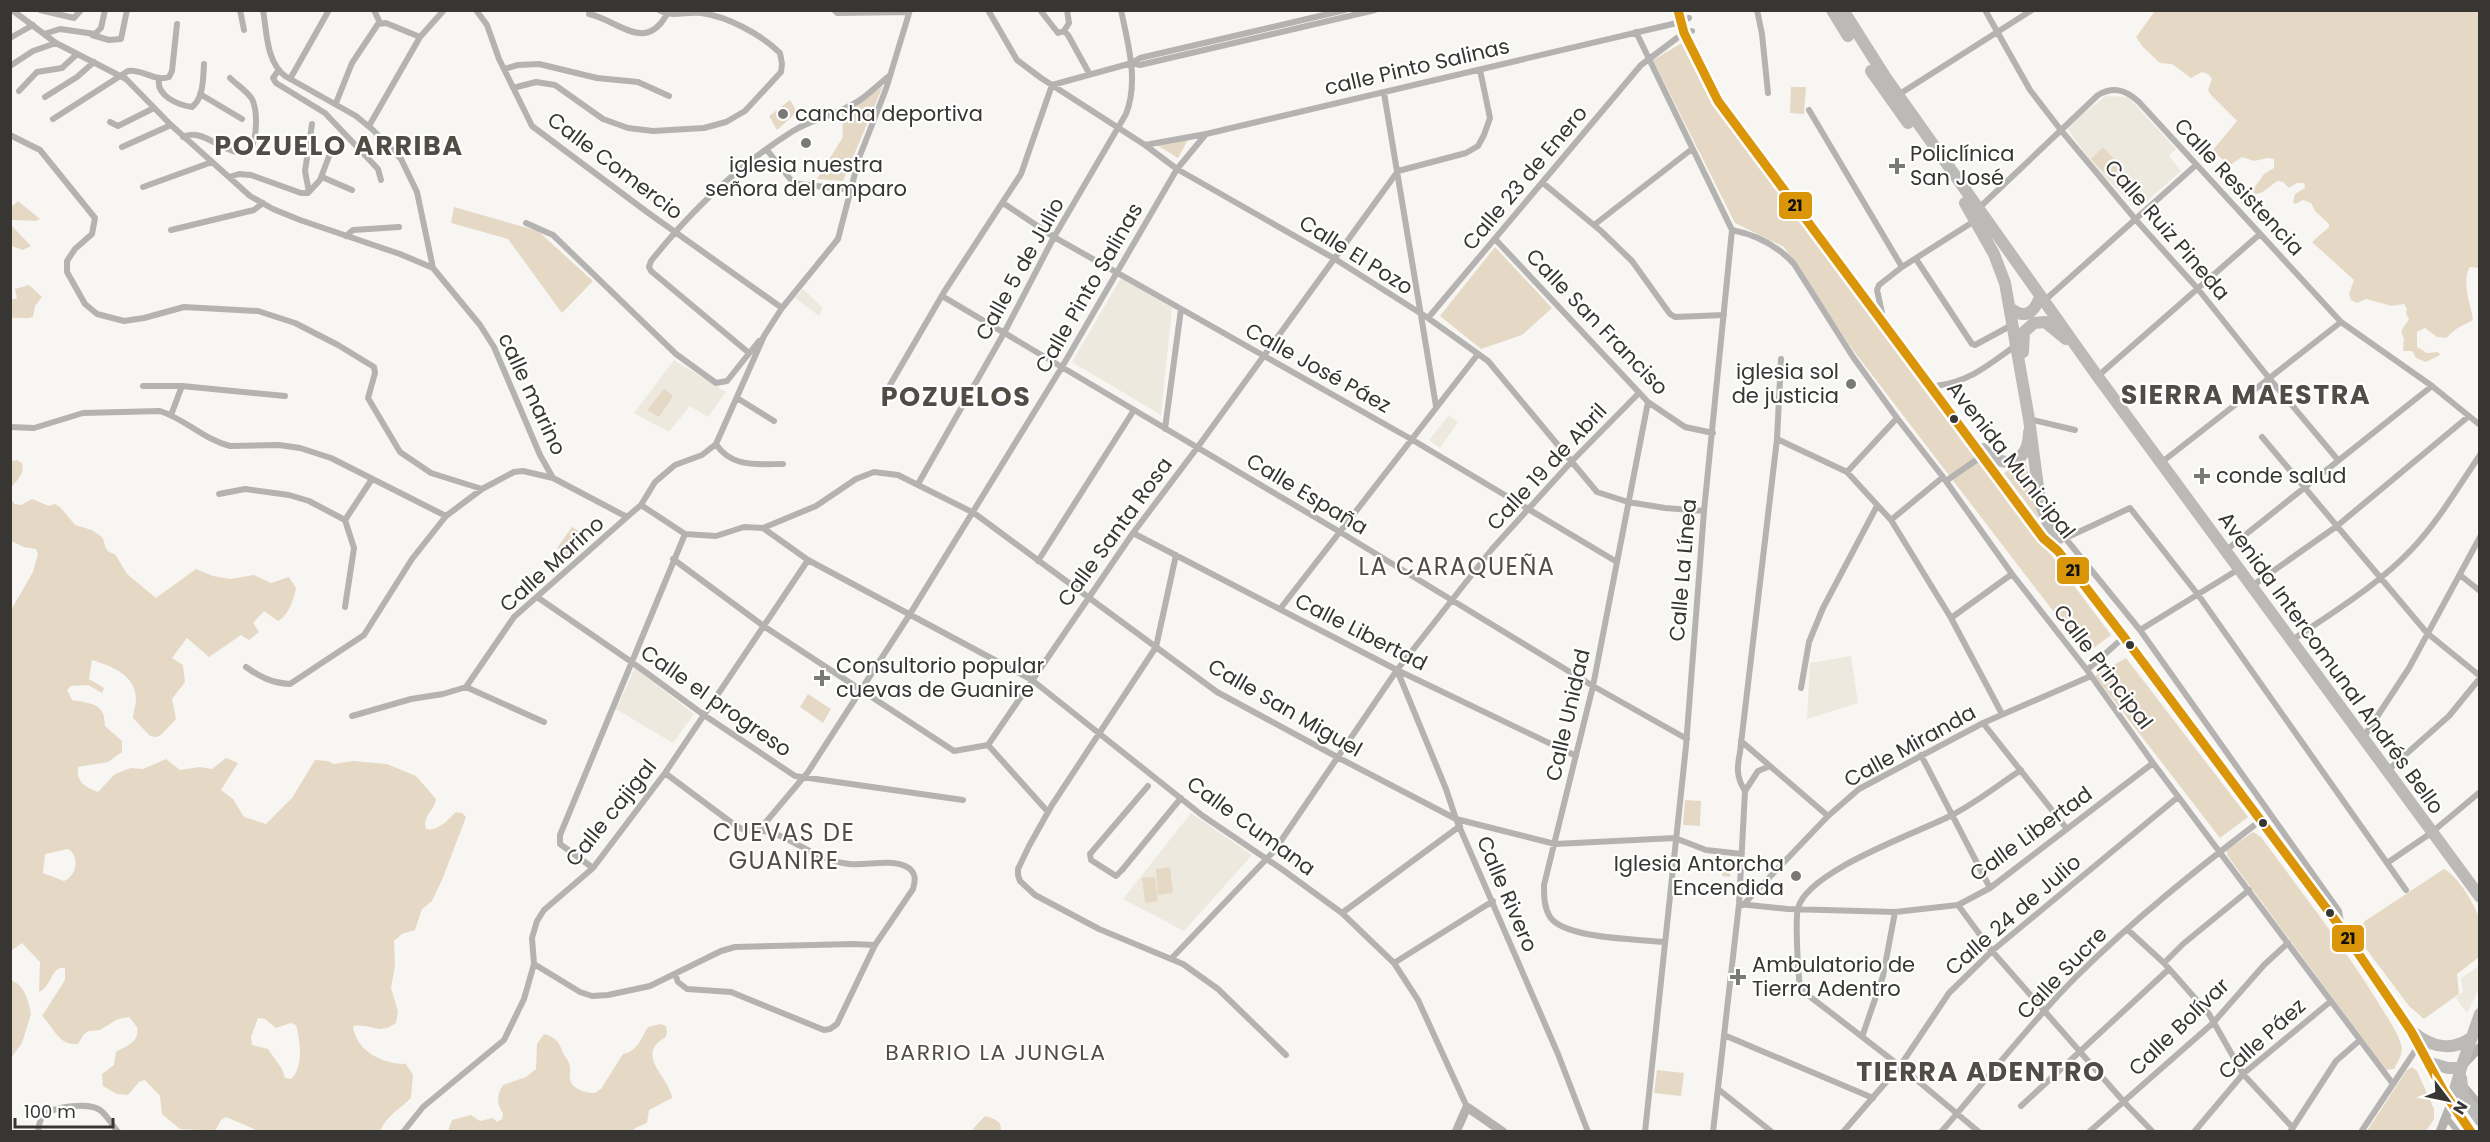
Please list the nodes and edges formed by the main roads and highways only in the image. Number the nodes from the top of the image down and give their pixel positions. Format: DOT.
graph roads {
  1 [pos="1832,10"];
  2 [pos="1842,10"];
  3 [pos="1685,21"];
  4 [pos="1978,214"];
  5 [pos="1816,230"];
  6 [pos="2042,299"];
  7 [pos="2010,308"];
  8 [pos="2098,377"];
  9 [pos="2023,381"];
  10 [pos="2029,432"];
  11 [pos="2060,545"];
  12 [pos="2480,897"];
  13 [pos="2480,1014"];
  14 [pos="2411,1030"];
  15 [pos="2475,1043"];
  16 [pos="2430,1063"];
  17 [pos="2461,1068"];
  18 [pos="2451,1104"];
  19 [pos="2480,1120"];
  20 [pos="2470,1131"];
  1 -- 4 [label="highway, Avenida Intercomunal Andrés Bello"];
  2 -- 4 [label="highway, Avenida Intercomunal Andrés Bello"];
  3 -- 5 [label="highway, Avenida Municipal"];
  4 -- 6 [label="highway, Avenida Intercomunal Andrés Bello"];
  4 -- 7 [label="highway, Avenida Intercomunal Andrés Bello"];
  5 -- 10 [label="highway, Avenida Municipal"];
  5 -- 11 [label="highway, Avenida Municipal"];
  6 -- 7 [label="highway"];
  6 -- 8 [label="highway, Avenida Intercomunal Andrés Bello"];
  7 -- 9 [label="highway, Avenida Intercomunal Andrés Bello"];
  8 -- 9 [label="highway"];
  8 -- 12 [label="highway, Avenida Intercomunal Andrés Bello"];
  9 -- 10 [label="highway, Avenida Intercomunal Andrés Bello"];
  10 -- 11 [label="highway, Avenida Intercomunal Andrés Bello"];
  11 -- 14 [label="highway, Avenida Municipal"];
  13 -- 15 [label="highway"];
  14 -- 15 [label="highway"];
  14 -- 16 [label="highway, Avenida Municipal"];
  15 -- 17 [label="highway"];
  16 -- 17 [label="highway"];
  16 -- 18 [label="highway, Avenida Municipal"];
  17 -- 18 [label="highway"];
  17 -- 19 [label="highway"];
  18 -- 20 [label="highway, Avenida Municipal"];
}
